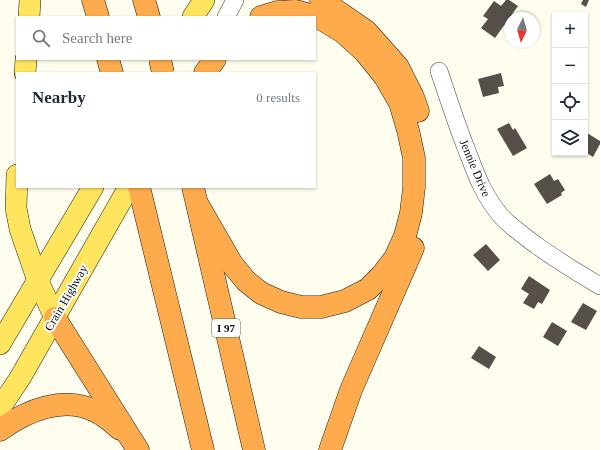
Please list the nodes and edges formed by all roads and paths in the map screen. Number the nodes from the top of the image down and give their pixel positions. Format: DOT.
graph roads {
  1 [pos="30,0"];
  2 [pos="93,0"];
  3 [pos="144,0"];
  4 [pos="204,0"];
  5 [pos="235,0"];
  6 [pos="321,0"];
  7 [pos="346,0"];
  8 [pos="29,16"];
  9 [pos="98,16"];
  10 [pos="149,16"];
  11 [pos="194,16"];
  12 [pos="227,16"];
  13 [pos="264,16"];
  14 [pos="314,16"];
  15 [pos="316,16"];
  16 [pos="366,31"];
  17 [pos="108,60"];
  18 [pos="160,60"];
  19 [pos="165,60"];
  20 [pos="166,60"];
  21 [pos="201,60"];
  22 [pos="214,60"];
  23 [pos="439,70"];
  24 [pos="112,72"];
  25 [pos="156,72"];
  26 [pos="160,72"];
  27 [pos="163,72"];
  28 [pos="195,72"];
  29 [pos="206,72"];
  30 [pos="17,188"];
  31 [pos="92,188"];
  32 [pos="129,188"];
  33 [pos="140,188"];
  34 [pos="195,196"];
  35 [pos="38,281"];
  36 [pos="600,286"];
  37 [pos="55,318"];
  38 [pos="0,344"];
  39 [pos="0,408"];
  40 [pos="0,430"];
  41 [pos="134,444"];
  42 [pos="203,450"];
  43 [pos="254,450"];
  44 [pos="330,450"];
  1 -- 8 [label="main road"];
  2 -- 9 [label="highway"];
  3 -- 10 [label="highway"];
  4 -- 11 [label="main road"];
  5 -- 12 [label="street"];
  6 -- 16 [label="highway"];
  7 -- 16 [label="highway"];
  13 -- 14 [label="highway"];
  15 -- 34 [label="highway"];
  16 -- 44 [label="highway"];
  17 -- 24 [label="highway"];
  18 -- 27 [label="highway, bridge"];
  19 -- 25 [label="main road"];
  20 -- 26 [label="main road"];
  21 -- 28 [label="street"];
  22 -- 29 [label="highway"];
  23 -- 36 [label="street, Jennie Drive"];
  30 -- 35 [label="main road"];
  31 -- 35 [label="main road"];
  32 -- 37 [label="main road, Crain Highway"];
  33 -- 42 [label="highway"];
  34 -- 43 [label="highway, I 97"];
  35 -- 37 [label="main road"];
  35 -- 38 [label="main road"];
  37 -- 39 [label="main road, Crain Highway"];
  37 -- 41 [label="highway"];
  40 -- 41 [label="highway"];
}
